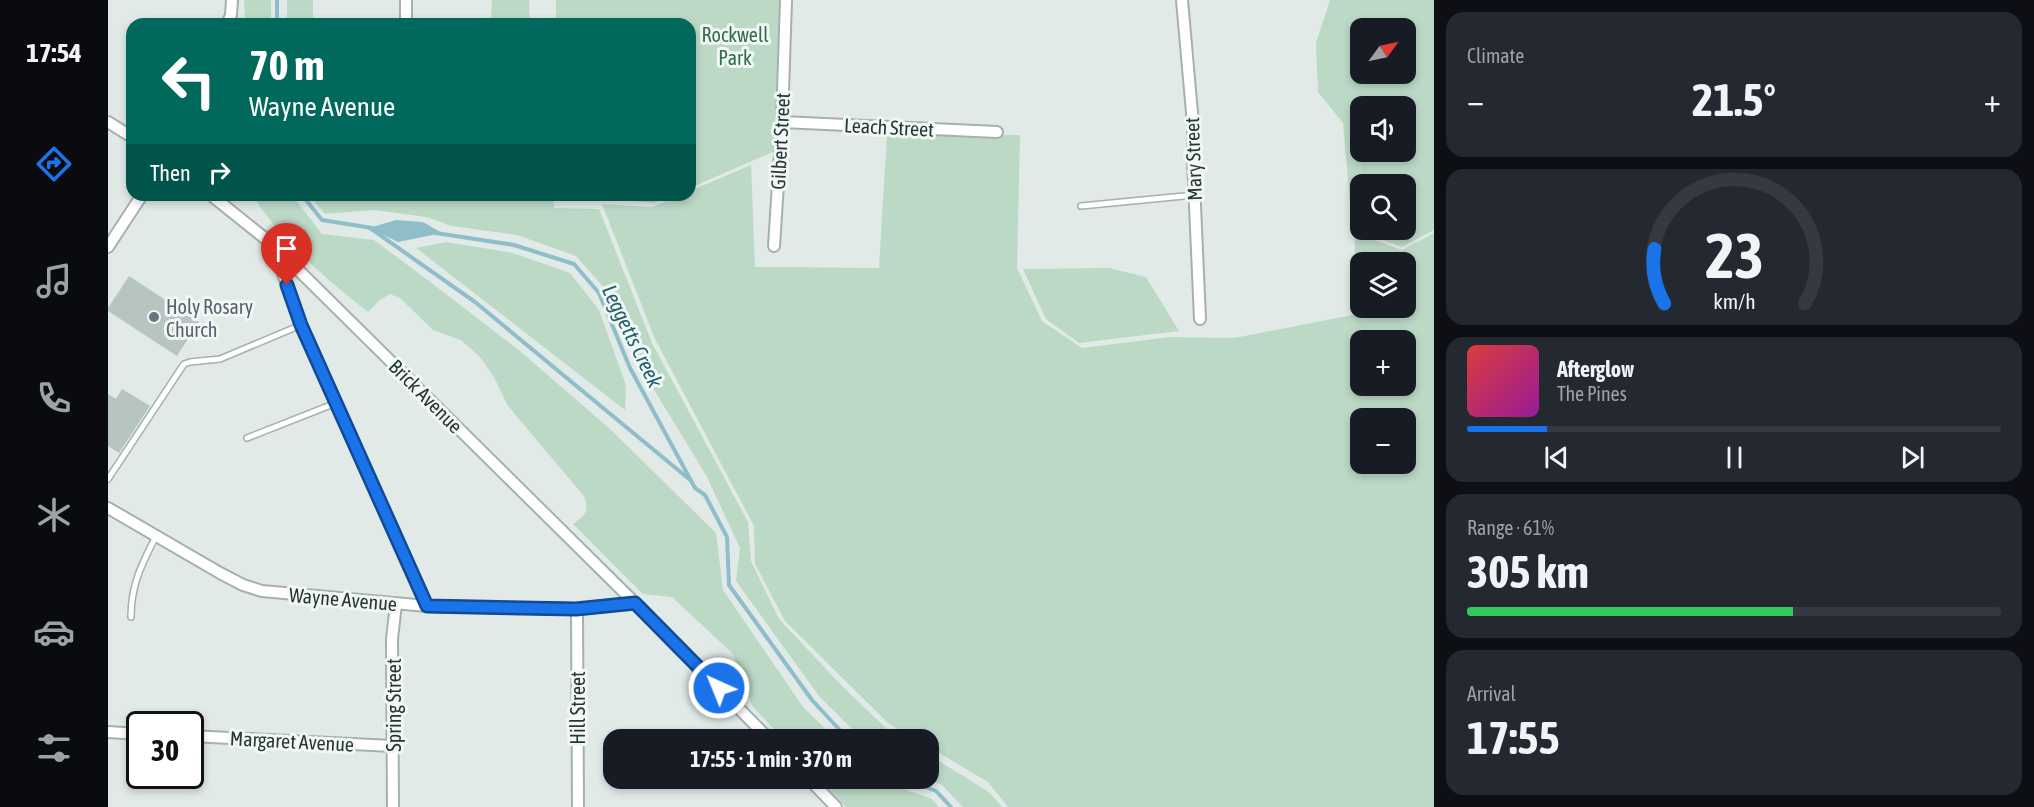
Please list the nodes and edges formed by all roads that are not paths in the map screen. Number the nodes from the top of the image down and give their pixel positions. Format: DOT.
graph roads {
  1 [pos="232,0"];
  2 [pos="406,0"];
  3 [pos="786,0"];
  4 [pos="1182,0"];
  5 [pos="230,18"];
  6 [pos="406,18"];
  7 [pos="108,122"];
  8 [pos="782,122"];
  9 [pos="997,132"];
  10 [pos="126,133"];
  11 [pos="1194,195"];
  12 [pos="138,201"];
  13 [pos="218,201"];
  14 [pos="1081,206"];
  15 [pos="272,244"];
  16 [pos="774,246"];
  17 [pos="108,247"];
  18 [pos="1200,319"];
  19 [pos="301,325"];
  20 [pos="336,402"];
  21 [pos="247,438"];
  22 [pos="108,479"];
  23 [pos="108,508"];
  24 [pos="156,536"];
  25 [pos="635,603"];
  26 [pos="396,604"];
  27 [pos="427,606"];
  28 [pos="576,609"];
  29 [pos="131,617"];
  30 [pos="759,729"];
  31 [pos="108,732"];
  32 [pos="126,733"];
  33 [pos="204,737"];
  34 [pos="393,746"];
  35 [pos="819,789"];
  36 [pos="393,807"];
  37 [pos="578,807"];
  38 [pos="836,807"];
  1 -- 5 [label="street"];
  2 -- 6 [label="street"];
  3 -- 8 [label="street, Gilbert Street"];
  4 -- 11 [label="street, Mary Street"];
  7 -- 10 [label="street"];
  8 -- 9 [label="street, Leach Street"];
  8 -- 16 [label="street, Gilbert Street"];
  11 -- 14 [label="lane"];
  11 -- 18 [label="street, Mary Street"];
  12 -- 17 [label="street"];
  13 -- 15 [label="street, Brick Avenue"];
  15 -- 19 [label="street"];
  15 -- 25 [label="street, Brick Avenue"];
  19 -- 20 [label="street"];
  19 -- 22 [label="lane"];
  20 -- 21 [label="lane"];
  20 -- 27 [label="street"];
  23 -- 24 [label="street, Wayne Avenue"];
  24 -- 26 [label="street, Wayne Avenue"];
  24 -- 29 [label="lane"];
  25 -- 28 [label="street, Wayne Avenue"];
  25 -- 30 [label="street, Brick Avenue"];
  26 -- 27 [label="street, Wayne Avenue"];
  26 -- 34 [label="street, Spring Street"];
  27 -- 28 [label="street, Wayne Avenue"];
  28 -- 37 [label="street, Hill Street"];
  31 -- 32 [label="street"];
  33 -- 34 [label="street, Margaret Avenue"];
  34 -- 36 [label="street, Spring Street"];
  35 -- 38 [label="street"];
}
